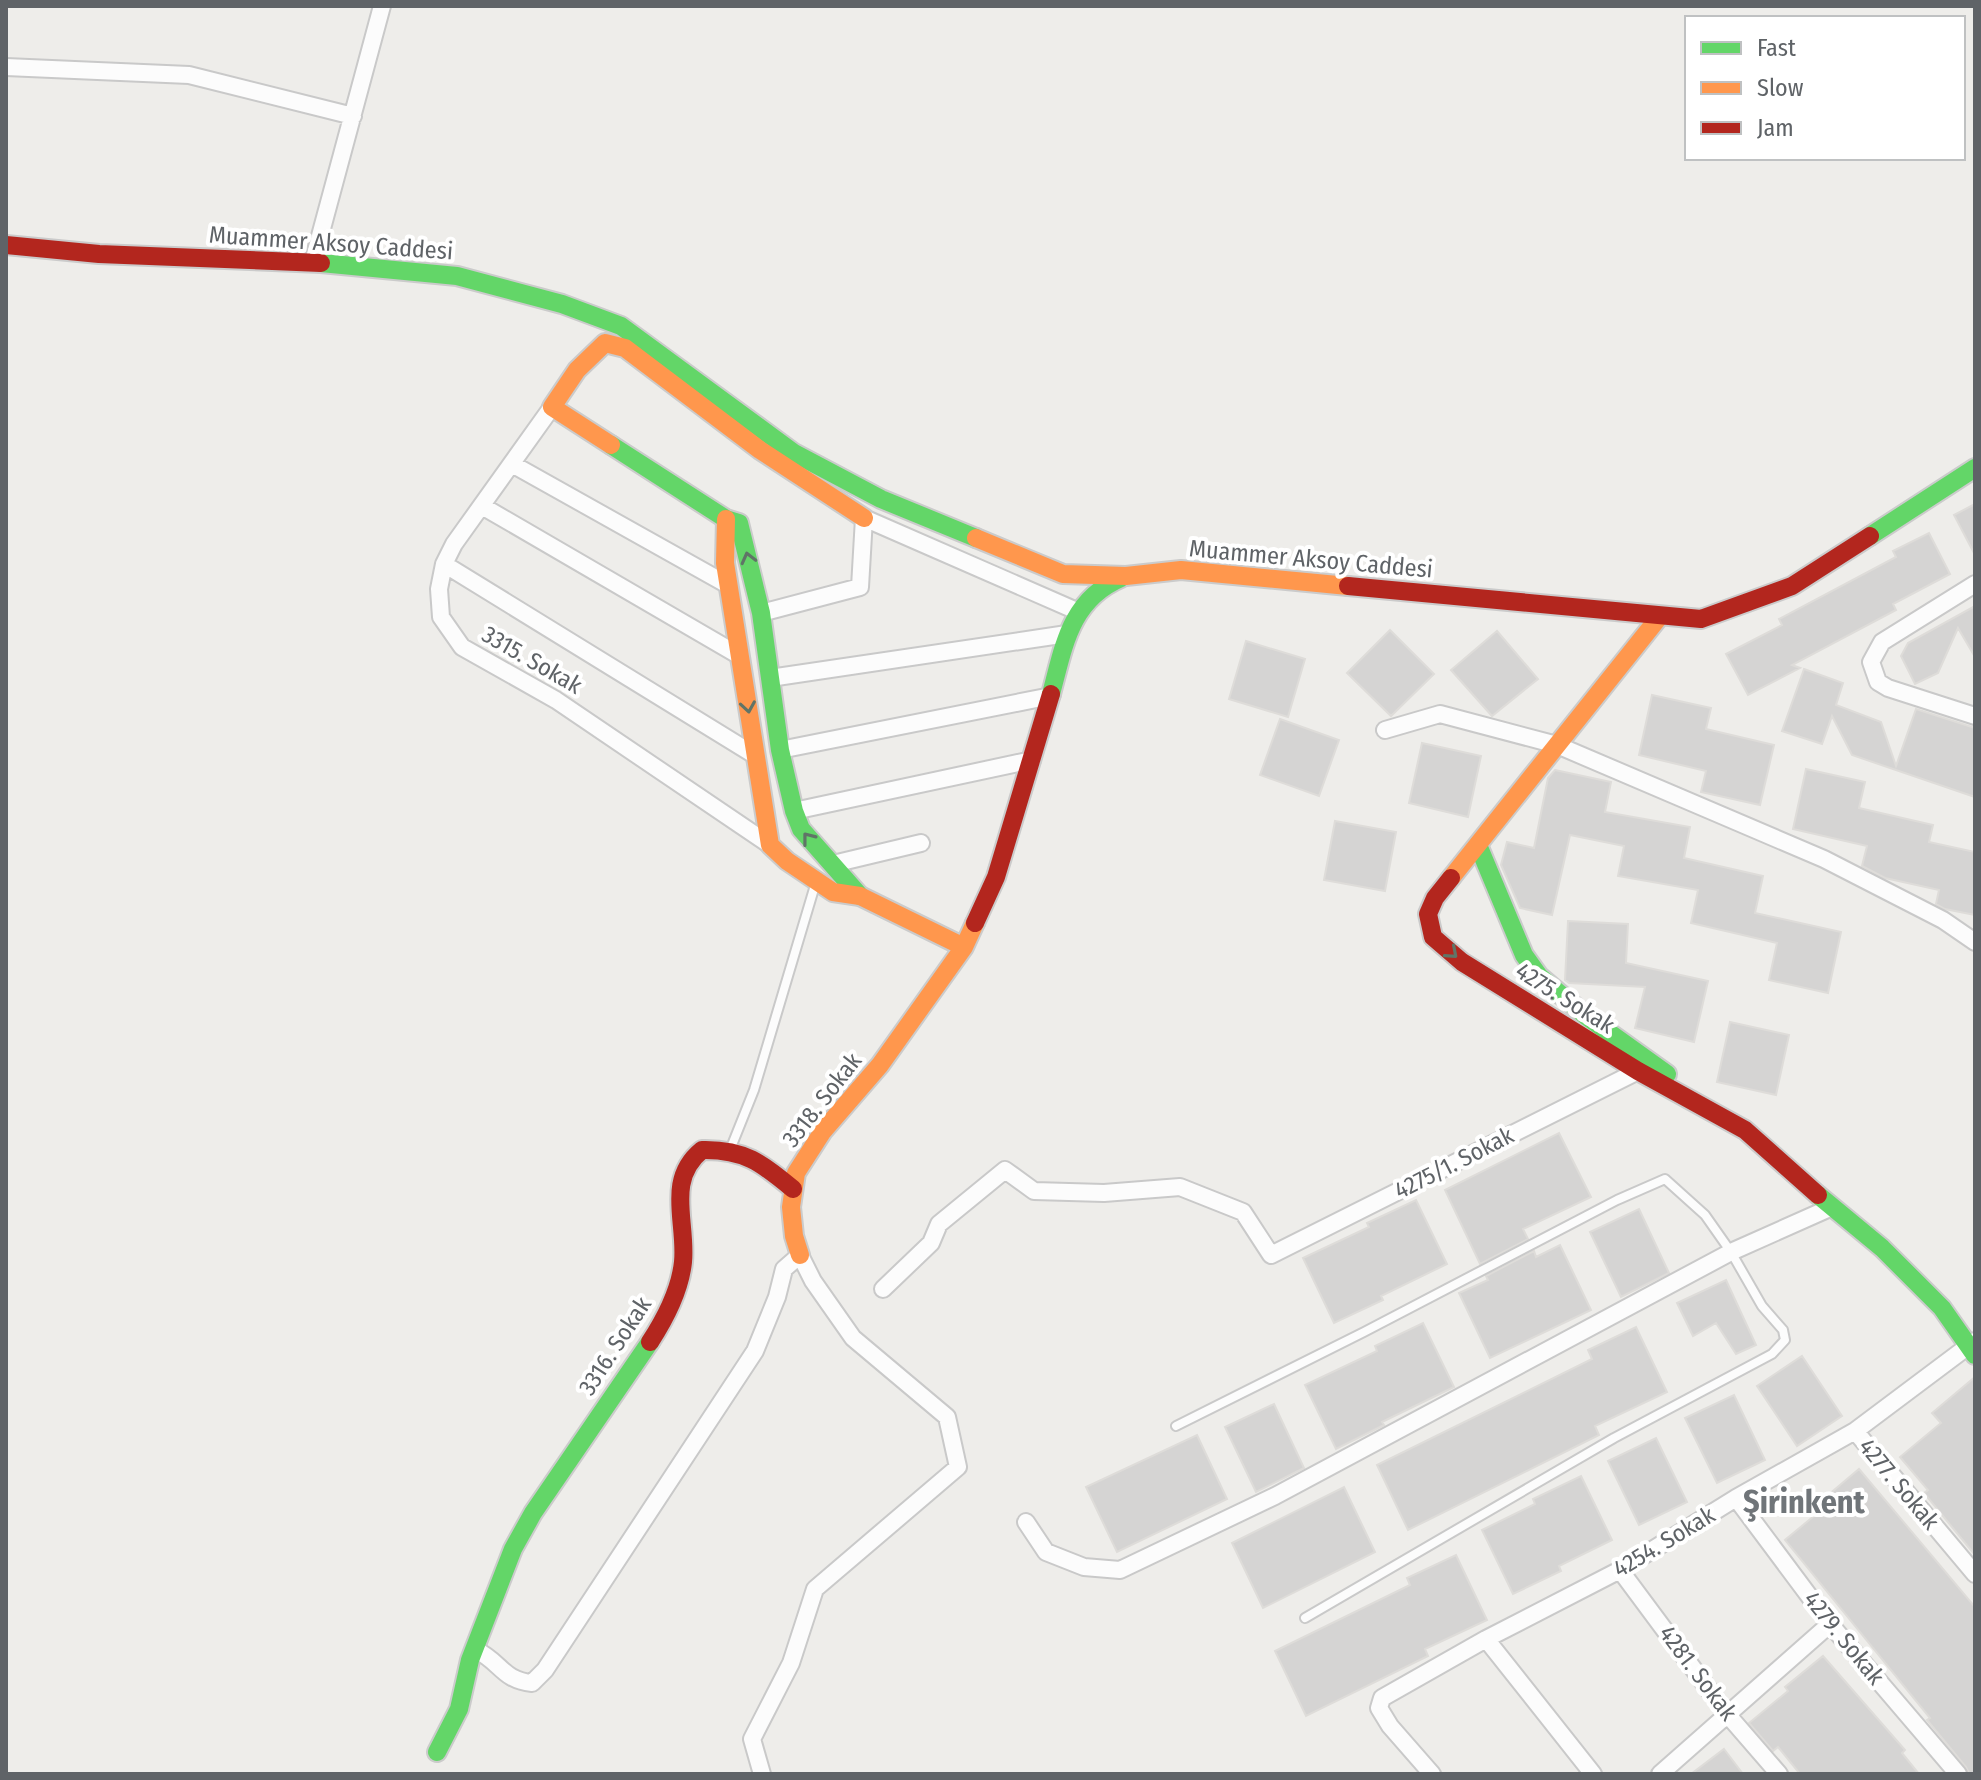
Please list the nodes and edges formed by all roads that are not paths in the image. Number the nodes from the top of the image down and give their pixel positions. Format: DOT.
graph roads {
  1 [pos="382,6"];
  2 [pos="6,67"];
  3 [pos="353,116"];
  4 [pos="6,245"];
  5 [pos="313,262"];
  6 [pos="552,407"];
  7 [pos="512,464"];
  8 [pos="1975,468"];
  9 [pos="482,506"];
  10 [pos="864,518"];
  11 [pos="726,519"];
  12 [pos="444,564"];
  13 [pos="1126,576"];
  14 [pos="1975,584"];
  15 [pos="728,585"];
  16 [pos="1079,612"];
  17 [pos="761,613"];
  18 [pos="1660,616"];
  19 [pos="1067,634"];
  20 [pos="740,656"];
  21 [pos="770,678"];
  22 [pos="1051,696"];
  23 [pos="1975,716"];
  24 [pos="1385,730"];
  25 [pos="1557,745"];
  26 [pos="780,750"];
  27 [pos="756,756"];
  28 [pos="1032,760"];
  29 [pos="794,811"];
  30 [pos="921,843"];
  31 [pos="770,845"];
  32 [pos="1478,845"];
  33 [pos="833,864"];
  34 [pos="816,881"];
  35 [pos="860,896"];
  36 [pos="1975,942"];
  37 [pos="964,947"];
  38 [pos="1638,1071"];
  39 [pos="1745,1130"];
  40 [pos="730,1150"];
  41 [pos="793,1189"];
  42 [pos="1832,1207"];
  43 [pos="1731,1252"];
  44 [pos="800,1255"];
  45 [pos="883,1289"];
  46 [pos="1973,1348"];
  47 [pos="1176,1426"];
  48 [pos="1855,1431"];
  49 [pos="1736,1498"];
  50 [pos="1026,1522"];
  51 [pos="1620,1570"];
  52 [pos="1975,1574"];
  53 [pos="1305,1618"];
  54 [pos="1830,1624"];
  55 [pos="1486,1639"];
  56 [pos="476,1650"];
  57 [pos="1727,1714"];
  58 [pos="437,1752"];
  59 [pos="762,1774"];
  60 [pos="1432,1774"];
  61 [pos="1593,1774"];
  62 [pos="1660,1774"];
  63 [pos="1779,1774"];
  64 [pos="1958,1774"];
  1 -- 3 [label="street"];
  2 -- 3 [label="street"];
  3 -- 5 [label="street"];
  4 -- 5 [label="street, Muammer Aksoy Caddesi"];
  5 -- 13 [label="street, Muammer Aksoy Caddesi"];
  6 -- 7 [label="street, 3315. Sokak"];
  6 -- 10 [label="street"];
  6 -- 11 [label="street"];
  7 -- 9 [label="street, 3315. Sokak"];
  7 -- 15 [label="street"];
  8 -- 18 [label="street, Muammer Aksoy Caddesi"];
  9 -- 12 [label="street, 3315. Sokak"];
  9 -- 20 [label="street"];
  10 -- 16 [label="street"];
  10 -- 17 [label="street"];
  11 -- 15 [label="street"];
  17 -- 11 [label="street, one-way"];
  12 -- 27 [label="street"];
  12 -- 31 [label="street, 3315. Sokak"];
  13 -- 16 [label="street, 3318. Sokak"];
  13 -- 18 [label="street, Muammer Aksoy Caddesi"];
  14 -- 23 [label="street"];
  15 -- 20 [label="street"];
  16 -- 19 [label="street, 3318. Sokak"];
  17 -- 21 [label="street"];
  18 -- 25 [label="street, 4275. Sokak"];
  19 -- 21 [label="street"];
  19 -- 22 [label="street, 3318. Sokak"];
  20 -- 27 [label="street, one-way"];
  21 -- 26 [label="street"];
  22 -- 26 [label="street"];
  22 -- 28 [label="street, 3318. Sokak"];
  24 -- 25 [label="street"];
  25 -- 32 [label="street, 4275. Sokak"];
  25 -- 36 [label="street"];
  26 -- 29 [label="street"];
  27 -- 31 [label="street"];
  28 -- 29 [label="street"];
  28 -- 37 [label="street, 3318. Sokak"];
  33 -- 29 [label="street, one-way"];
  30 -- 33 [label="street"];
  31 -- 34 [label="street"];
  32 -- 38 [label="street, 4275. Sokak, one-way"];
  32 -- 39 [label="street"];
  33 -- 35 [label="street"];
  34 -- 35 [label="street"];
  34 -- 40 [label="lane"];
  35 -- 37 [label="street"];
  37 -- 41 [label="street, 3318. Sokak"];
  38 -- 39 [label="street, 4275. Sokak"];
  38 -- 45 [label="street, 4275/1. Sokak"];
  39 -- 42 [label="street, 4275. Sokak"];
  40 -- 41 [label="street"];
  40 -- 56 [label="street, 3316. Sokak"];
  41 -- 44 [label="street, 3318. Sokak"];
  42 -- 43 [label="street"];
  42 -- 46 [label="street, 4275. Sokak"];
  43 -- 47 [label="lane"];
  43 -- 50 [label="street"];
  43 -- 53 [label="lane"];
  44 -- 56 [label="street"];
  44 -- 59 [label="street, 3318. Sokak"];
  46 -- 48 [label="street, 4254. Sokak"];
  48 -- 49 [label="street, 4254. Sokak"];
  48 -- 52 [label="street, 4277. Sokak"];
  49 -- 51 [label="street, 4254. Sokak"];
  49 -- 54 [label="street, 4279. Sokak"];
  51 -- 55 [label="street, 4254. Sokak"];
  51 -- 57 [label="street, 4281. Sokak"];
  54 -- 57 [label="street"];
  54 -- 64 [label="street, 4279. Sokak"];
  55 -- 60 [label="street, 4254. Sokak"];
  55 -- 61 [label="street"];
  56 -- 58 [label="street, 3316. Sokak"];
  57 -- 62 [label="street"];
  57 -- 63 [label="street, 4281. Sokak"];
}
